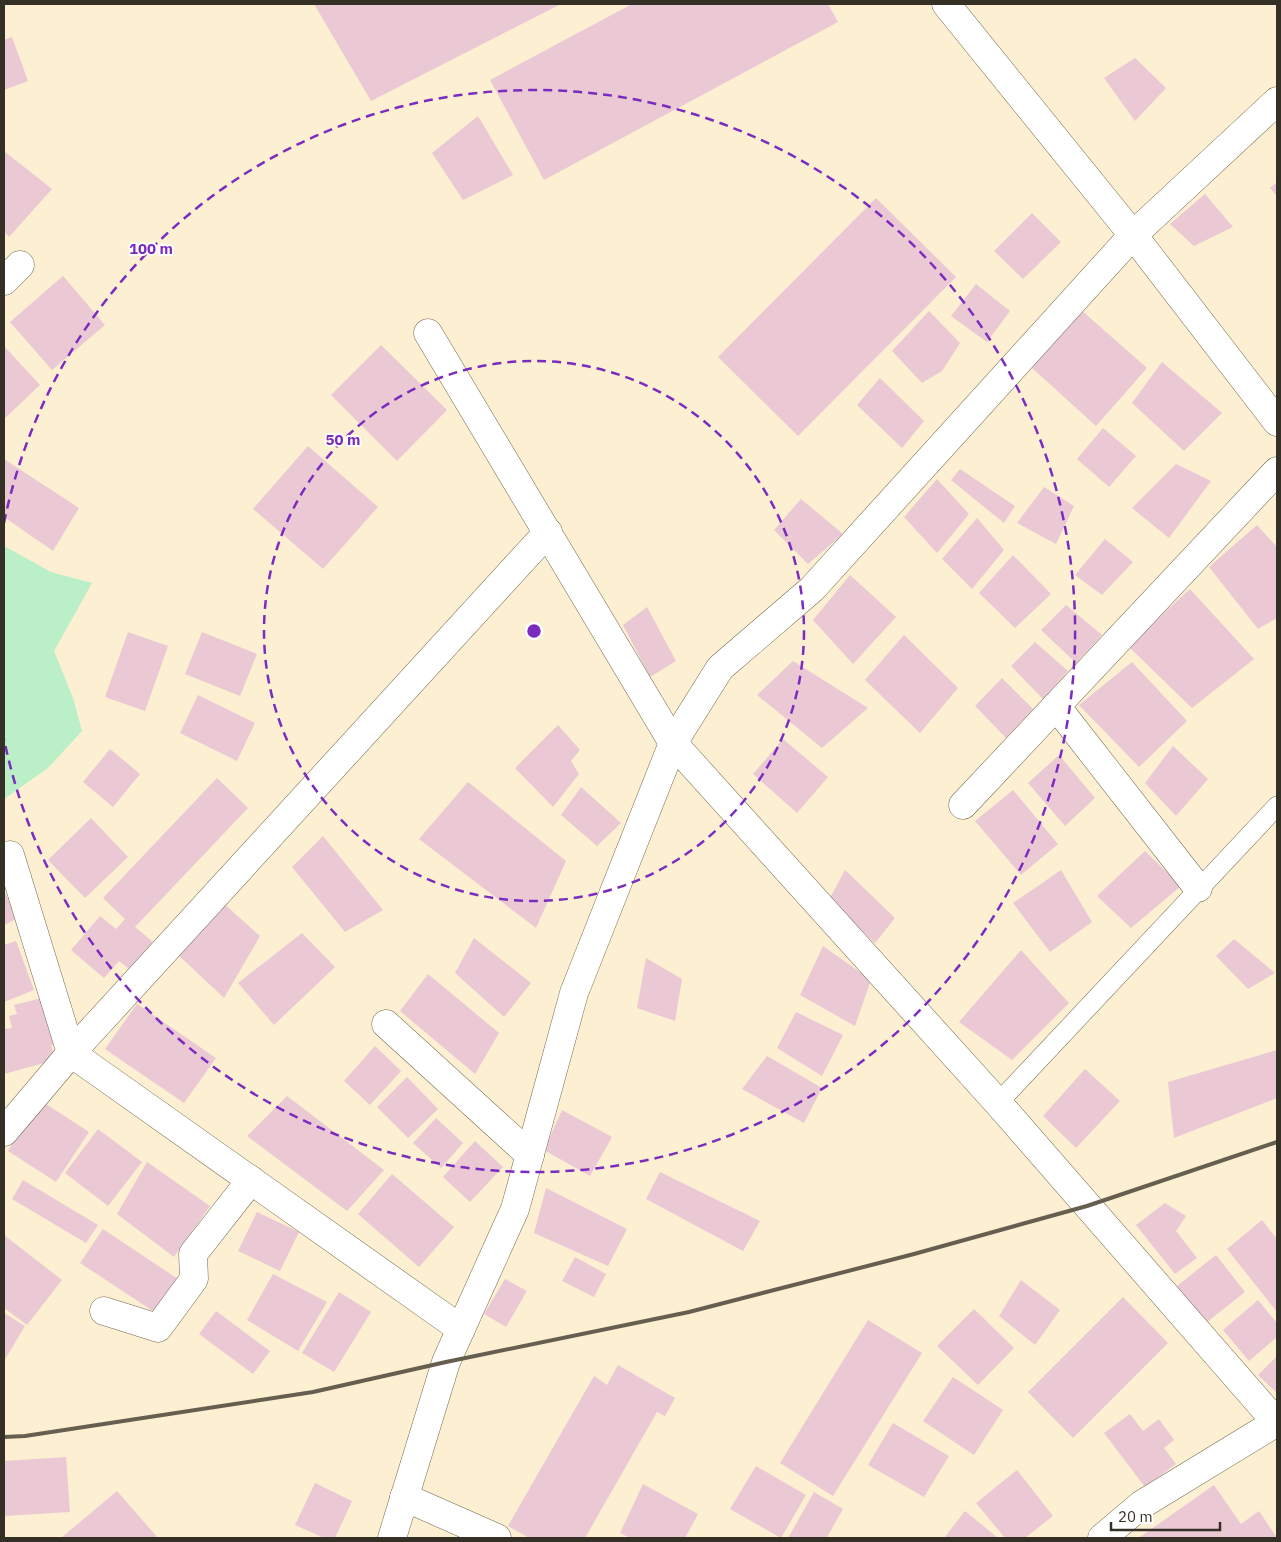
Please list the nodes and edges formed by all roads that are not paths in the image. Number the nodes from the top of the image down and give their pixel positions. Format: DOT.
graph roads {
  1 [pos="946,4"];
  2 [pos="1277,101"];
  3 [pos="1133,235"];
  4 [pos="428,333"];
  5 [pos="1277,422"];
  6 [pos="1277,471"];
  7 [pos="548,532"];
  8 [pos="1056,706"];
  9 [pos="673,743"];
  10 [pos="963,805"];
  11 [pos="1277,806"];
  12 [pos="10,855"];
  13 [pos="1198,888"];
  14 [pos="386,1024"];
  15 [pos="71,1053"];
  16 [pos="998,1103"];
  17 [pos="4,1130"];
  18 [pos="530,1155"];
  19 [pos="251,1180"];
  20 [pos="104,1311"];
  21 [pos="461,1329"];
  22 [pos="1277,1422"];
  23 [pos="404,1497"];
  24 [pos="392,1538"];
  25 [pos="497,1538"];
  26 [pos="1102,1538"];
  1 -- 3 [label="street"];
  2 -- 3 [label="street"];
  3 -- 5 [label="street"];
  3 -- 9 [label="street"];
  4 -- 7 [label="street"];
  6 -- 8 [label="street"];
  7 -- 9 [label="street"];
  7 -- 15 [label="street"];
  8 -- 10 [label="street"];
  8 -- 13 [label="street"];
  9 -- 16 [label="street"];
  9 -- 18 [label="street"];
  11 -- 13 [label="lane"];
  12 -- 15 [label="street"];
  13 -- 16 [label="lane"];
  14 -- 18 [label="street"];
  15 -- 17 [label="street"];
  15 -- 19 [label="street"];
  16 -- 22 [label="street"];
  18 -- 21 [label="street"];
  19 -- 20 [label="street"];
  19 -- 21 [label="street"];
  21 -- 23 [label="street"];
  22 -- 26 [label="street"];
  23 -- 24 [label="street"];
  23 -- 25 [label="street"];
}
